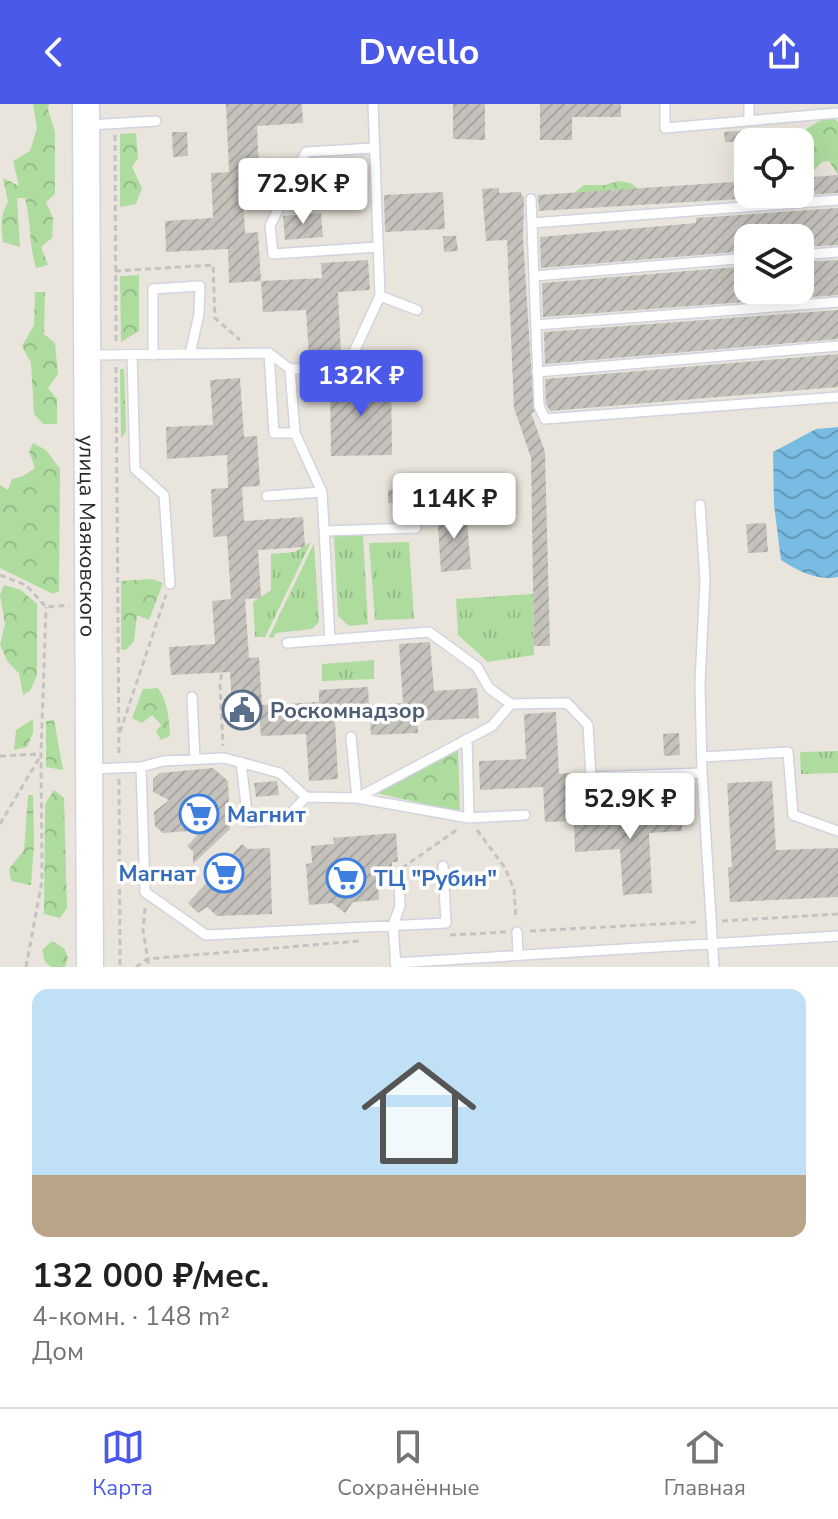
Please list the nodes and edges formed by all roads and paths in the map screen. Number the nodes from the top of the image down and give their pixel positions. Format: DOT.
graph roads {
  1 [pos="373,104"];
  2 [pos="665,104"];
  3 [pos="749,104"];
  4 [pos="838,113"];
  5 [pos="86,115"];
  6 [pos="749,119"];
  7 [pos="156,121"];
  8 [pos="115,123"];
  9 [pos="373,148"];
  10 [pos="531,199"];
  11 [pos="838,200"];
  12 [pos="532,223"];
  13 [pos="378,247"];
  14 [pos="838,252"];
  15 [pos="814,254"];
  16 [pos="734,259"];
  17 [pos="534,276"];
  18 [pos="380,296"];
  19 [pos="838,302"];
  20 [pos="417,310"];
  21 [pos="536,325"];
  22 [pos="838,346"];
  23 [pos="269,353"];
  24 [pos="190,354"];
  25 [pos="116,355"];
  26 [pos="132,355"];
  27 [pos="153,355"];
  28 [pos="88,356"];
  29 [pos="290,369"];
  30 [pos="537,372"];
  31 [pos="838,397"];
  32 [pos="295,433"];
  33 [pos="322,492"];
  34 [pos="267,496"];
  35 [pos="700,505"];
  36 [pos="416,528"];
  37 [pos="324,531"];
  38 [pos="0,575"];
  39 [pos="170,584"];
  40 [pos="90,604"];
  41 [pos="46,607"];
  42 [pos="330,640"];
  43 [pos="287,643"];
  44 [pos="223,664"];
  45 [pos="192,697"];
  46 [pos="511,704"];
  47 [pos="118,735"];
  48 [pos="351,737"];
  49 [pos="467,739"];
  50 [pos="41,754"];
  51 [pos="0,756"];
  52 [pos="702,757"];
  53 [pos="224,758"];
  54 [pos="195,759"];
  55 [pos="241,762"];
  56 [pos="141,767"];
  57 [pos="119,768"];
  58 [pos="91,769"];
  59 [pos="702,773"];
  60 [pos="306,797"];
  61 [pos="357,798"];
  62 [pos="525,815"];
  63 [pos="469,818"];
  64 [pos="0,824"];
  65 [pos="838,831"];
  66 [pos="443,866"];
  67 [pos="399,880"];
  68 [pos="145,892"];
  69 [pos="838,914"];
  70 [pos="712,921"];
  71 [pos="393,925"];
  72 [pos="517,932"];
  73 [pos="440,936"];
  74 [pos="838,936"];
  75 [pos="394,938"];
  76 [pos="713,944"];
  77 [pos="518,955"];
  78 [pos="147,959"];
  79 [pos="395,965"];
  80 [pos="26,967"];
  81 [pos="90,967"];
  82 [pos="120,967"];
  83 [pos="136,967"];
  84 [pos="149,967"];
  85 [pos="714,967"];
  1 -- 9 [label="lane"];
  2 -- 6 [label="lane"];
  3 -- 6 [label="lane"];
  4 -- 6 [label="lane"];
  5 -- 8 [label="lane"];
  5 -- 28 [label="main road, улица Маяковского"];
  7 -- 8 [label="lane"];
  8 -- 25 [label="path"];
  9 -- 13 [label="lane"];
  9 -- 13 [label="lane"];
  10 -- 12 [label="lane"];
  11 -- 12 [label="lane"];
  12 -- 17 [label="lane"];
  13 -- 18 [label="lane"];
  14 -- 15 [label="lane"];
  16 -- 17 [label="lane"];
  17 -- 21 [label="lane"];
  18 -- 20 [label="lane"];
  18 -- 29 [label="lane"];
  19 -- 21 [label="lane"];
  21 -- 30 [label="lane"];
  22 -- 30 [label="lane"];
  23 -- 24 [label="lane"];
  23 -- 29 [label="lane"];
  23 -- 32 [label="lane"];
  24 -- 27 [label="lane"];
  24 -- 27 [label="lane"];
  25 -- 26 [label="lane"];
  25 -- 28 [label="lane"];
  25 -- 47 [label="path"];
  26 -- 27 [label="lane"];
  26 -- 39 [label="lane"];
  28 -- 40 [label="main road, улица Маяковского"];
  29 -- 32 [label="lane"];
  30 -- 31 [label="lane"];
  32 -- 33 [label="lane"];
  33 -- 34 [label="lane"];
  33 -- 37 [label="lane"];
  35 -- 52 [label="lane"];
  36 -- 37 [label="lane"];
  37 -- 42 [label="lane"];
  38 -- 41 [label="path"];
  39 -- 47 [label="path"];
  40 -- 41 [label="path"];
  40 -- 58 [label="main road, улица Маяковского"];
  41 -- 50 [label="path"];
  42 -- 43 [label="lane"];
  42 -- 46 [label="lane"];
  44 -- 53 [label="path"];
  45 -- 54 [label="lane"];
  46 -- 49 [label="lane"];
  46 -- 59 [label="lane"];
  47 -- 57 [label="path"];
  48 -- 61 [label="lane"];
  49 -- 61 [label="lane"];
  49 -- 63 [label="lane"];
  50 -- 51 [label="path"];
  50 -- 64 [label="path"];
  50 -- 80 [label="path"];
  52 -- 59 [label="lane"];
  52 -- 65 [label="lane"];
  53 -- 54 [label="lane"];
  53 -- 55 [label="lane"];
  54 -- 56 [label="lane"];
  55 -- 60 [label="lane"];
  55 -- 60 [label="lane"];
  56 -- 57 [label="lane"];
  56 -- 68 [label="lane"];
  57 -- 58 [label="lane"];
  57 -- 82 [label="path"];
  58 -- 81 [label="main road, улица Маяковского"];
  59 -- 70 [label="lane"];
  60 -- 61 [label="lane"];
  61 -- 63 [label="lane"];
  62 -- 63 [label="lane"];
  63 -- 67 [label="path"];
  63 -- 72 [label="path"];
  66 -- 71 [label="lane"];
  67 -- 71 [label="lane"];
  68 -- 71 [label="lane"];
  68 -- 78 [label="path"];
  69 -- 70 [label="path"];
  70 -- 72 [label="path"];
  70 -- 76 [label="lane"];
  71 -- 75 [label="lane"];
  72 -- 73 [label="path"];
  72 -- 77 [label="lane"];
  74 -- 76 [label="lane"];
  75 -- 78 [label="path"];
  75 -- 79 [label="lane"];
  76 -- 77 [label="lane"];
  76 -- 85 [label="lane"];
  77 -- 79 [label="lane"];
  78 -- 83 [label="path"];
  78 -- 84 [label="path"];
}
